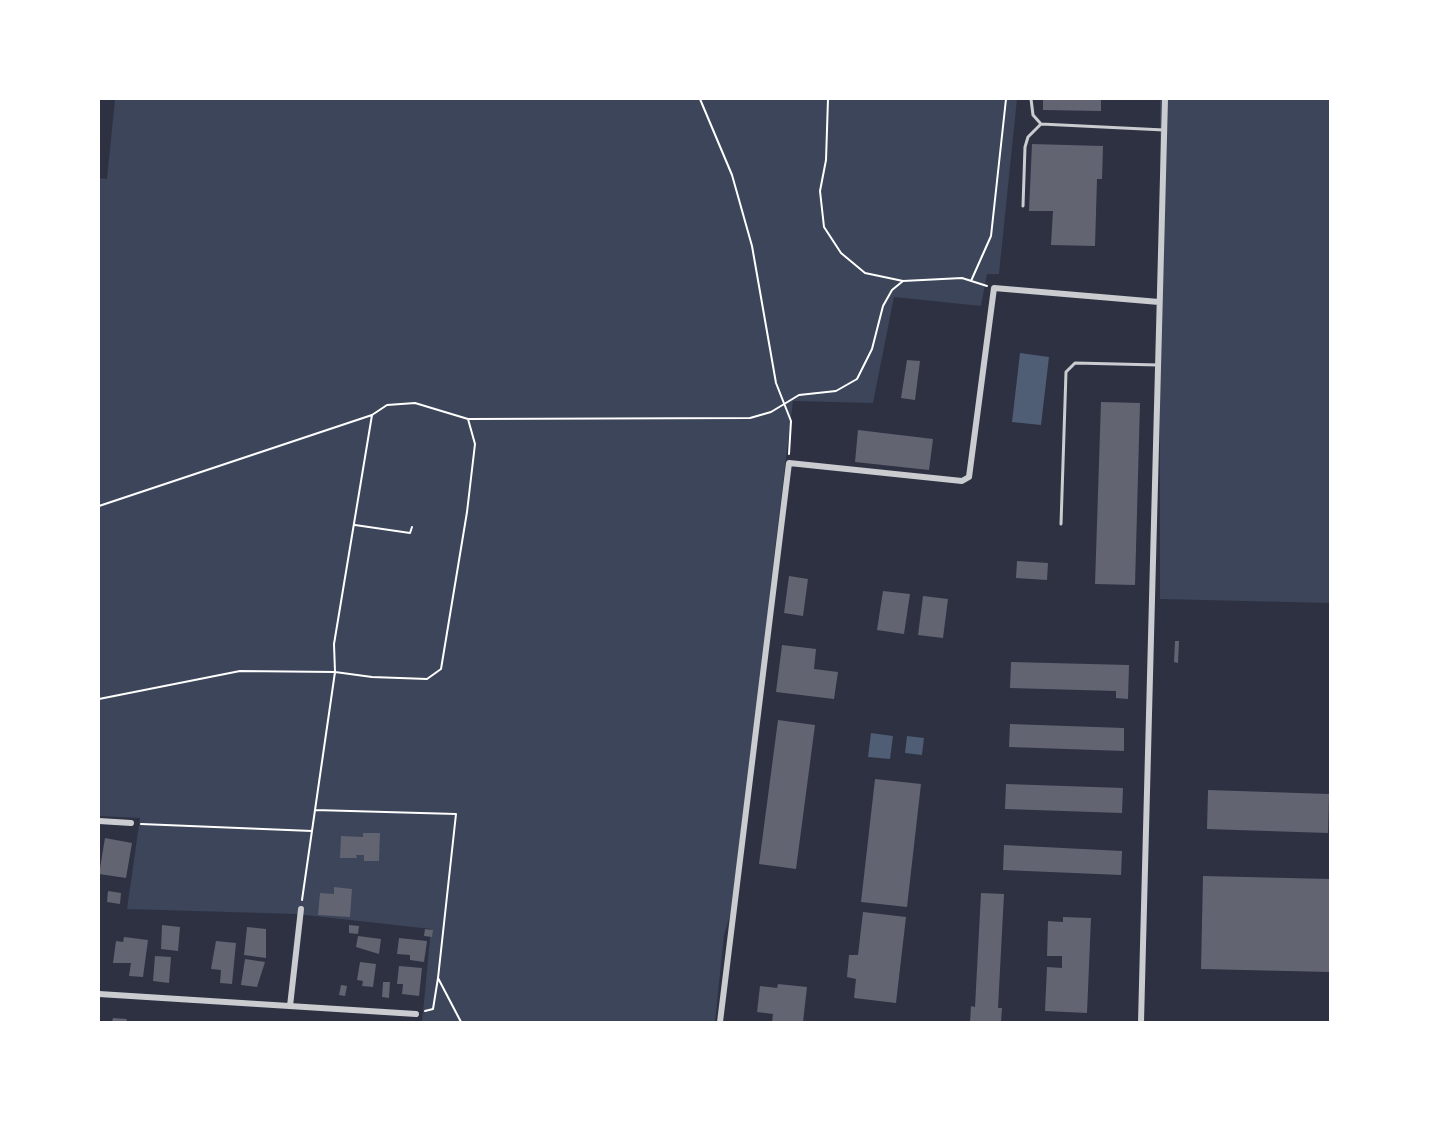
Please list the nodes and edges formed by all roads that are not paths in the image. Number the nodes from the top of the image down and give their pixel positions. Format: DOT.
graph roads {
  1 [pos="1031,99"];
  2 [pos="1165,99"];
  3 [pos="1041,124"];
  4 [pos="1164,130"];
  5 [pos="1023,206"];
  6 [pos="1159,302"];
  7 [pos="1158,365"];
  8 [pos="1060,524"];
  9 [pos="99,821"];
  10 [pos="131,823"];
  11 [pos="301,909"];
  12 [pos="99,994"];
  13 [pos="290,1006"];
  14 [pos="416,1014"];
  15 [pos="720,1022"];
  16 [pos="1141,1022"];
  1 -- 3 [label="lane"];
  2 -- 4 [label="street"];
  3 -- 4 [label="lane"];
  3 -- 5 [label="lane"];
  4 -- 6 [label="street"];
  6 -- 7 [label="street"];
  6 -- 15 [label="street"];
  7 -- 8 [label="lane"];
  7 -- 16 [label="street"];
  9 -- 10 [label="street"];
  11 -- 13 [label="street"];
  12 -- 13 [label="street"];
  13 -- 14 [label="street"];
}
